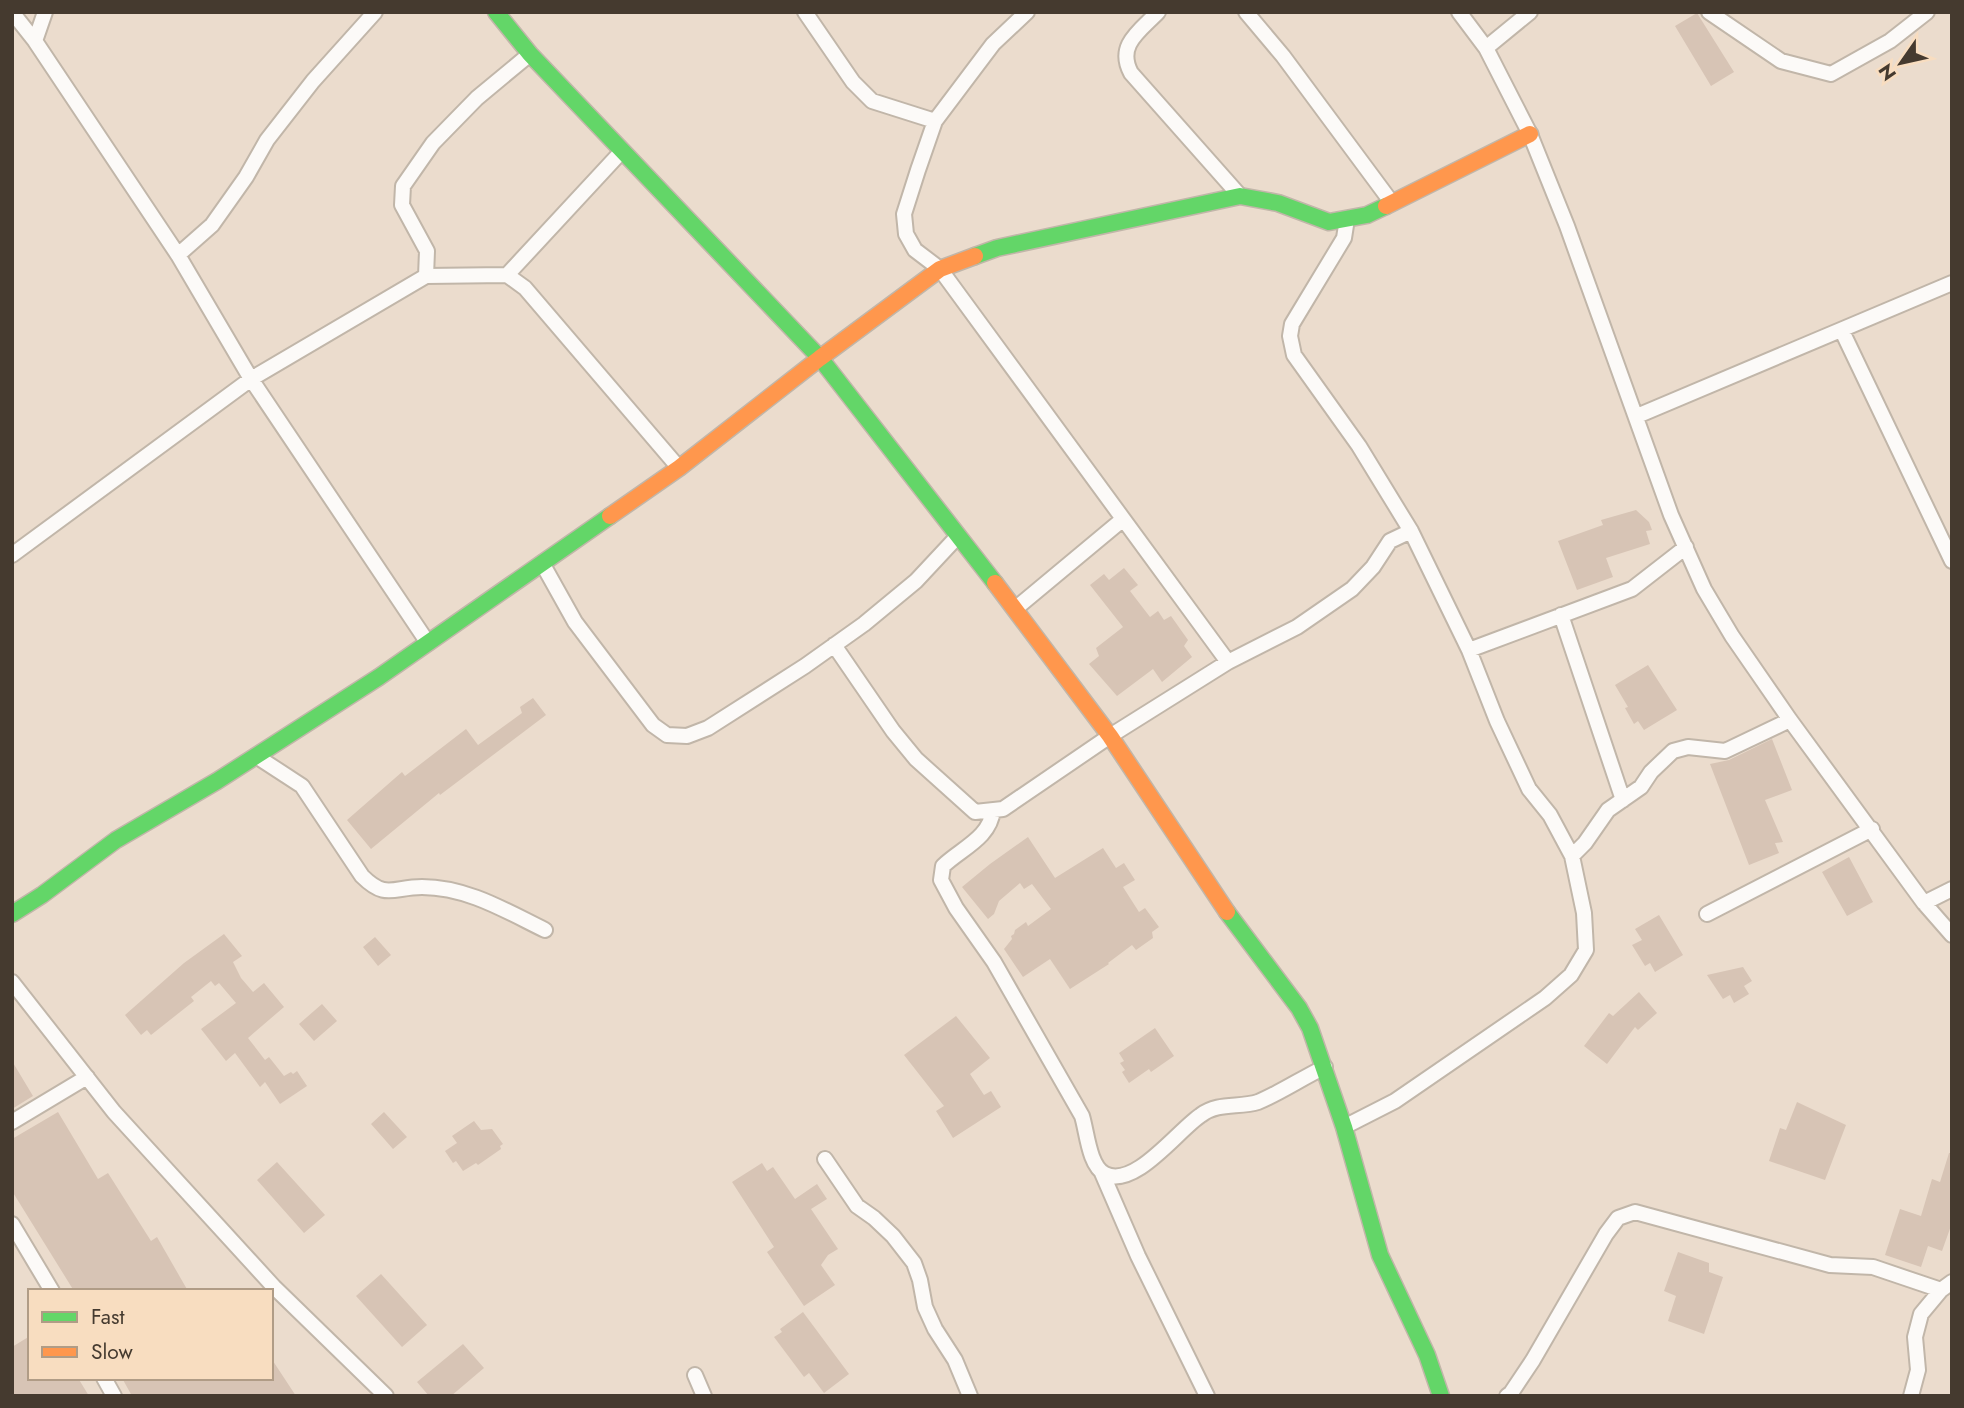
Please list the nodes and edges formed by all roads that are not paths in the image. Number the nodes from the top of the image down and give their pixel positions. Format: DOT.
graph roads {
  1 [pos="12,12"];
  2 [pos="45,12"];
  3 [pos="375,12"];
  4 [pos="496,12"];
  5 [pos="806,12"];
  6 [pos="1027,12"];
  7 [pos="1158,12"];
  8 [pos="1246,12"];
  9 [pos="1459,12"];
  10 [pos="1530,12"];
  11 [pos="1709,12"];
  12 [pos="1927,12"];
  13 [pos="35,41"];
  14 [pos="1486,48"];
  15 [pos="530,54"];
  16 [pos="935,121"];
  17 [pos="1530,134"];
  18 [pos="622,151"];
  19 [pos="1240,196"];
  20 [pos="1392,203"];
  21 [pos="1348,219"];
  22 [pos="178,256"];
  23 [pos="940,269"];
  24 [pos="507,275"];
  25 [pos="426,276"];
  26 [pos="1952,283"];
  27 [pos="1842,331"];
  28 [pos="820,358"];
  29 [pos="251,379"];
  30 [pos="1637,416"];
  31 [pos="679,468"];
  32 [pos="1122,520"];
  33 [pos="1411,531"];
  34 [pos="958,536"];
  35 [pos="1686,547"];
  36 [pos="12,555"];
  37 [pos="1952,561"];
  38 [pos="542,564"];
  39 [pos="1015,609"];
  40 [pos="1561,615"];
  41 [pos="428,643"];
  42 [pos="834,645"];
  43 [pos="1469,650"];
  44 [pos="1228,662"];
  45 [pos="1790,720"];
  46 [pos="1110,736"];
  47 [pos="256,755"];
  48 [pos="1623,800"];
  49 [pos="993,810"];
  50 [pos="1872,829"];
  51 [pos="1572,856"];
  52 [pos="1952,889"];
  53 [pos="1924,903"];
  54 [pos="12,914"];
  55 [pos="1707,914"];
  56 [pos="545,930"];
  57 [pos="1952,935"];
  58 [pos="12,982"];
  59 [pos="1325,1067"];
  60 [pos="87,1077"];
  61 [pos="12,1122"];
  62 [pos="1344,1127"];
  63 [pos="825,1159"];
  64 [pos="1102,1173"];
  65 [pos="12,1223"];
  66 [pos="1946,1286"];
  67 [pos="51,1289"];
  68 [pos="695,1375"];
  69 [pos="105,1380"];
  70 [pos="114,1396"];
  71 [pos="386,1396"];
  72 [pos="704,1396"];
  73 [pos="970,1396"];
  74 [pos="1207,1396"];
  75 [pos="1441,1396"];
  76 [pos="1507,1396"];
  77 [pos="1910,1396"];
  1 -- 13 [label="street"];
  2 -- 13 [label="street"];
  3 -- 22 [label="street"];
  4 -- 15 [label="street"];
  5 -- 16 [label="street"];
  6 -- 16 [label="street"];
  7 -- 19 [label="street"];
  8 -- 20 [label="street"];
  9 -- 14 [label="street"];
  10 -- 14 [label="street"];
  11 -- 12 [label="street"];
  13 -- 22 [label="street"];
  14 -- 17 [label="street"];
  15 -- 18 [label="street"];
  15 -- 25 [label="street"];
  16 -- 23 [label="street"];
  17 -- 20 [label="street"];
  17 -- 30 [label="street"];
  18 -- 24 [label="street"];
  18 -- 28 [label="street"];
  19 -- 21 [label="street"];
  19 -- 23 [label="street"];
  20 -- 21 [label="street"];
  21 -- 33 [label="street"];
  22 -- 29 [label="street"];
  23 -- 28 [label="street"];
  23 -- 32 [label="street"];
  24 -- 25 [label="street"];
  24 -- 31 [label="street"];
  25 -- 29 [label="street"];
  26 -- 27 [label="street"];
  27 -- 30 [label="street"];
  27 -- 37 [label="street"];
  28 -- 31 [label="street"];
  28 -- 34 [label="street"];
  29 -- 36 [label="street"];
  29 -- 41 [label="street"];
  30 -- 35 [label="street"];
  31 -- 38 [label="street"];
  32 -- 39 [label="street"];
  32 -- 44 [label="street"];
  33 -- 43 [label="street"];
  33 -- 44 [label="street"];
  34 -- 39 [label="street"];
  34 -- 42 [label="street"];
  35 -- 40 [label="street"];
  35 -- 45 [label="street"];
  38 -- 41 [label="street"];
  38 -- 42 [label="street"];
  39 -- 46 [label="street"];
  40 -- 43 [label="street"];
  40 -- 48 [label="street"];
  41 -- 47 [label="street"];
  42 -- 49 [label="street"];
  43 -- 51 [label="street"];
  44 -- 46 [label="street"];
  45 -- 48 [label="street"];
  45 -- 50 [label="street"];
  46 -- 49 [label="street"];
  46 -- 59 [label="street"];
  47 -- 54 [label="street"];
  47 -- 56 [label="street"];
  48 -- 51 [label="street"];
  49 -- 64 [label="street"];
  50 -- 53 [label="street"];
  50 -- 55 [label="street"];
  51 -- 62 [label="street"];
  52 -- 53 [label="street"];
  53 -- 57 [label="street"];
  58 -- 60 [label="street"];
  59 -- 62 [label="street"];
  59 -- 64 [label="street"];
  60 -- 61 [label="street"];
  60 -- 71 [label="street"];
  62 -- 75 [label="street"];
  63 -- 73 [label="street"];
  64 -- 74 [label="street"];
  65 -- 67 [label="street"];
  66 -- 76 [label="street"];
  66 -- 77 [label="street"];
  68 -- 72 [label="street"];
  69 -- 70 [label="street"];
}
